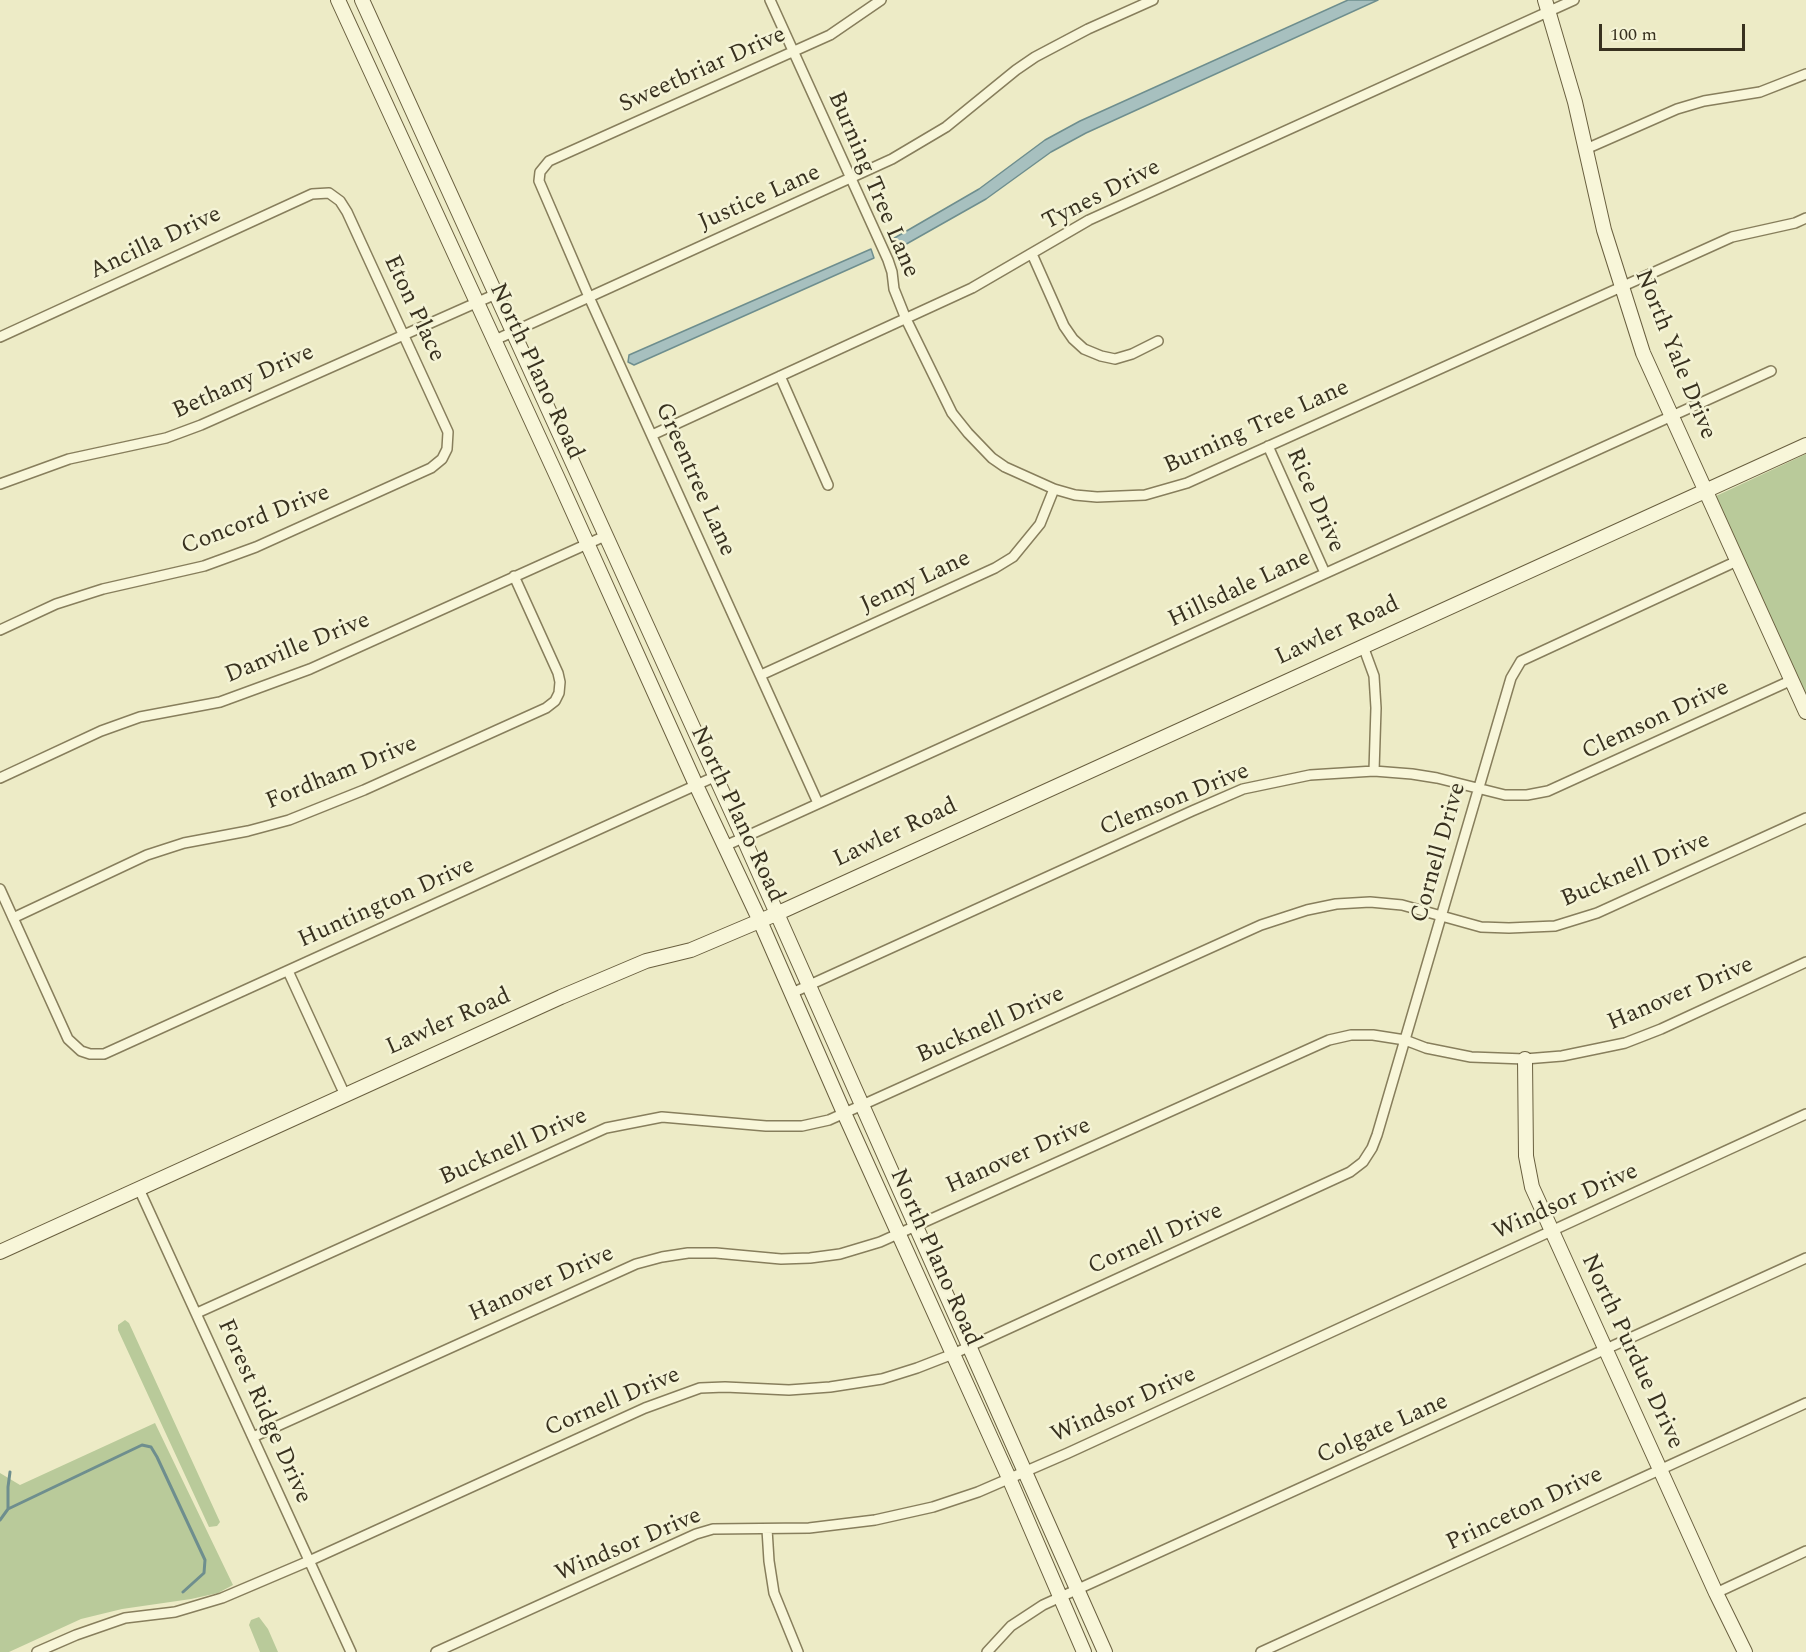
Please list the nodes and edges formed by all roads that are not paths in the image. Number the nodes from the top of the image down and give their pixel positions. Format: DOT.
graph roads {
  1 [pos="338,0"];
  2 [pos="362,0"];
  3 [pos="770,0"];
  4 [pos="881,0"];
  5 [pos="1153,0"];
  6 [pos="1574,0"];
  7 [pos="1547,6"];
  8 [pos="793,52"];
  9 [pos="1806,74"];
  10 [pos="1586,148"];
  11 [pos="540,172"];
  12 [pos="851,178"];
  13 [pos="329,193"];
  14 [pos="1806,218"];
  15 [pos="1032,254"];
  16 [pos="1620,286"];
  17 [pos="496,294"];
  18 [pos="589,297"];
  19 [pos="477,302"];
  20 [pos="906,319"];
  21 [pos="513,331"];
  22 [pos="404,334"];
  23 [pos="0,338"];
  24 [pos="495,340"];
  25 [pos="1158,341"];
  26 [pos="1771,371"];
  27 [pos="780,376"];
  28 [pos="1671,417"];
  29 [pos="652,435"];
  30 [pos="1806,445"];
  31 [pos="1268,446"];
  32 [pos="447,449"];
  33 [pos="0,484"];
  34 [pos="828,484"];
  35 [pos="1054,489"];
  36 [pos="1706,491"];
  37 [pos="605,536"];
  38 [pos="588,543"];
  39 [pos="1737,561"];
  40 [pos="1325,573"];
  41 [pos="514,576"];
  42 [pos="0,630"];
  43 [pos="1363,646"];
  44 [pos="761,675"];
  45 [pos="1792,680"];
  46 [pos="1806,712"];
  47 [pos="1374,771"];
  48 [pos="714,777"];
  49 [pos="0,778"];
  50 [pos="696,785"];
  51 [pos="1478,789"];
  52 [pos="818,803"];
  53 [pos="1806,819"];
  54 [pos="743,837"];
  55 [pos="725,846"];
  56 [pos="0,889"];
  57 [pos="776,914"];
  58 [pos="1442,916"];
  59 [pos="13,918"];
  60 [pos="760,921"];
  61 [pos="1806,962"];
  62 [pos="288,970"];
  63 [pos="809,986"];
  64 [pos="792,993"];
  65 [pos="1405,1040"];
  66 [pos="1525,1059"];
  67 [pos="345,1095"];
  68 [pos="862,1106"];
  69 [pos="844,1113"];
  70 [pos="1806,1114"];
  71 [pos="139,1188"];
  72 [pos="915,1226"];
  73 [pos="1551,1231"];
  74 [pos="898,1234"];
  75 [pos="0,1252"];
  76 [pos="1806,1258"];
  77 [pos="197,1313"];
  78 [pos="968,1346"];
  79 [pos="1605,1350"];
  80 [pos="953,1354"];
  81 [pos="1806,1403"];
  82 [pos="253,1437"];
  83 [pos="1660,1469"];
  84 [pos="1023,1472"];
  85 [pos="1009,1478"];
  86 [pos="767,1529"];
  87 [pos="1806,1551"];
  88 [pos="309,1561"];
  89 [pos="1077,1590"];
  90 [pos="1716,1593"];
  91 [pos="1060,1598"];
  92 [pos="37,1652"];
  93 [pos="351,1652"];
  94 [pos="436,1652"];
  95 [pos="798,1652"];
  96 [pos="987,1652"];
  97 [pos="1084,1652"];
  98 [pos="1105,1652"];
  99 [pos="1261,1652"];
  100 [pos="1745,1652"];
  1 -- 19 [label="main road, North Plano Road"];
  2 -- 17 [label="main road, North Plano Road"];
  3 -- 8 [label="street, Burning Tree Lane"];
  4 -- 8 [label="street, Sweetbriar Drive"];
  5 -- 12 [label="street, Justice Lane"];
  6 -- 7 [label="street, Tynes Drive"];
  7 -- 10 [label="main road, North Yale Drive"];
  7 -- 15 [label="street, Tynes Drive"];
  8 -- 11 [label="street, Sweetbriar Drive"];
  8 -- 12 [label="street, Burning Tree Lane"];
  9 -- 10 [label="street"];
  10 -- 16 [label="main road, North Yale Drive"];
  11 -- 18 [label="street, Greentree Lane"];
  12 -- 18 [label="street, Justice Lane"];
  12 -- 20 [label="street, Burning Tree Lane"];
  13 -- 22 [label="street, Eton Place"];
  13 -- 23 [label="street, Ancilla Drive"];
  14 -- 16 [label="street, Burning Tree Lane"];
  15 -- 20 [label="street, Tynes Drive"];
  15 -- 25 [label="street"];
  16 -- 28 [label="main road, North Yale Drive"];
  16 -- 31 [label="street, Burning Tree Lane"];
  17 -- 19 [label="street, Bethany Drive"];
  17 -- 21 [label="main road, North Plano Road"];
  18 -- 21 [label="street, Justice Lane"];
  18 -- 29 [label="street, Greentree Lane"];
  19 -- 22 [label="street, Bethany Drive"];
  19 -- 24 [label="main road, North Plano Road"];
  20 -- 27 [label="street, Tynes Drive"];
  20 -- 35 [label="street, Burning Tree Lane"];
  21 -- 24 [label="street, Justice Lane"];
  21 -- 37 [label="main road, North Plano Road"];
  22 -- 32 [label="street, Eton Place"];
  22 -- 33 [label="street, Bethany Drive"];
  24 -- 38 [label="main road, North Plano Road"];
  26 -- 28 [label="street, Hillsdale Lane"];
  27 -- 29 [label="street, Tynes Drive"];
  27 -- 34 [label="street"];
  28 -- 36 [label="main road, North Yale Drive"];
  28 -- 40 [label="street, Hillsdale Lane"];
  29 -- 44 [label="street, Greentree Lane"];
  30 -- 36 [label="main road, Lawler Road"];
  31 -- 35 [label="street, Burning Tree Lane"];
  31 -- 40 [label="street, Rice Drive"];
  32 -- 42 [label="street, Concord Drive"];
  35 -- 44 [label="street, Jenny Lane"];
  36 -- 39 [label="main road, North Yale Drive"];
  36 -- 43 [label="main road, Lawler Road"];
  37 -- 38 [label="street, Danville Drive"];
  37 -- 48 [label="main road, North Plano Road"];
  38 -- 41 [label="street, Danville Drive"];
  38 -- 50 [label="main road, North Plano Road"];
  39 -- 45 [label="main road, North Yale Drive"];
  39 -- 51 [label="street, Cornell Drive"];
  40 -- 52 [label="street, Hillsdale Lane"];
  41 -- 49 [label="street, Danville Drive"];
  41 -- 59 [label="street, Fordham Drive"];
  43 -- 47 [label="street"];
  43 -- 57 [label="main road, Lawler Road"];
  44 -- 52 [label="street, Greentree Lane"];
  45 -- 46 [label="main road, North Yale Drive"];
  45 -- 51 [label="street, Clemson Drive"];
  47 -- 51 [label="street, Clemson Drive"];
  47 -- 63 [label="street, Clemson Drive"];
  48 -- 50 [label="street, Huntington Drive"];
  48 -- 54 [label="main road, North Plano Road"];
  50 -- 55 [label="main road, North Plano Road"];
  50 -- 62 [label="street, Huntington Drive"];
  51 -- 58 [label="street, Cornell Drive"];
  52 -- 54 [label="street, Hillsdale Lane"];
  53 -- 58 [label="street, Bucknell Drive"];
  54 -- 55 [label="street, Hillsdale Lane"];
  54 -- 57 [label="main road, North Plano Road"];
  55 -- 60 [label="main road, North Plano Road"];
  56 -- 59 [label="street"];
  57 -- 60 [label="main road, Lawler Road"];
  57 -- 63 [label="main road, North Plano Road"];
  58 -- 65 [label="street, Cornell Drive"];
  58 -- 68 [label="street, Bucknell Drive"];
  59 -- 62 [label="street, Huntington Drive"];
  60 -- 64 [label="main road, North Plano Road"];
  60 -- 67 [label="main road, Lawler Road"];
  61 -- 66 [label="street, Hanover Drive"];
  62 -- 67 [label="street"];
  63 -- 64 [label="street, Clemson Drive"];
  63 -- 68 [label="main road, North Plano Road"];
  64 -- 69 [label="main road, North Plano Road"];
  65 -- 66 [label="street, Hanover Drive"];
  65 -- 72 [label="street, Hanover Drive"];
  65 -- 78 [label="street, Cornell Drive"];
  66 -- 73 [label="main road, North Purdue Drive"];
  67 -- 71 [label="main road, Lawler Road"];
  68 -- 69 [label="street, Bucknell Drive"];
  68 -- 72 [label="main road, North Plano Road"];
  69 -- 74 [label="main road, North Plano Road"];
  69 -- 77 [label="street, Bucknell Drive"];
  70 -- 73 [label="street, Windsor Drive"];
  71 -- 75 [label="main road, Lawler Road"];
  71 -- 77 [label="street, Forest Ridge Drive"];
  72 -- 74 [label="street, Hanover Drive"];
  72 -- 78 [label="main road, North Plano Road"];
  73 -- 79 [label="main road, North Purdue Drive"];
  73 -- 84 [label="street, Windsor Drive"];
  74 -- 80 [label="main road, North Plano Road"];
  74 -- 82 [label="street, Hanover Drive"];
  76 -- 79 [label="street, Colgate Lane"];
  77 -- 82 [label="street, Forest Ridge Drive"];
  78 -- 80 [label="street, Cornell Drive"];
  78 -- 84 [label="main road, North Plano Road"];
  79 -- 83 [label="main road, North Purdue Drive"];
  79 -- 89 [label="street, Colgate Lane"];
  80 -- 85 [label="main road, North Plano Road"];
  80 -- 88 [label="street, Cornell Drive"];
  81 -- 83 [label="street, Princeton Drive"];
  82 -- 88 [label="street, Forest Ridge Drive"];
  83 -- 90 [label="main road, North Purdue Drive"];
  83 -- 99 [label="street, Princeton Drive"];
  84 -- 85 [label="street, Windsor Drive"];
  84 -- 89 [label="main road, North Plano Road"];
  85 -- 86 [label="street, Windsor Drive"];
  85 -- 91 [label="main road, North Plano Road"];
  86 -- 94 [label="street, Windsor Drive"];
  86 -- 95 [label="street"];
  87 -- 90 [label="street"];
  88 -- 92 [label="street, Cornell Drive"];
  88 -- 93 [label="street, Forest Ridge Drive"];
  89 -- 91 [label="street, Colgate Lane"];
  89 -- 98 [label="main road, North Plano Road"];
  90 -- 100 [label="main road, North Purdue Drive"];
  91 -- 96 [label="street, Colgate Lane"];
  91 -- 97 [label="main road, North Plano Road"];
}
